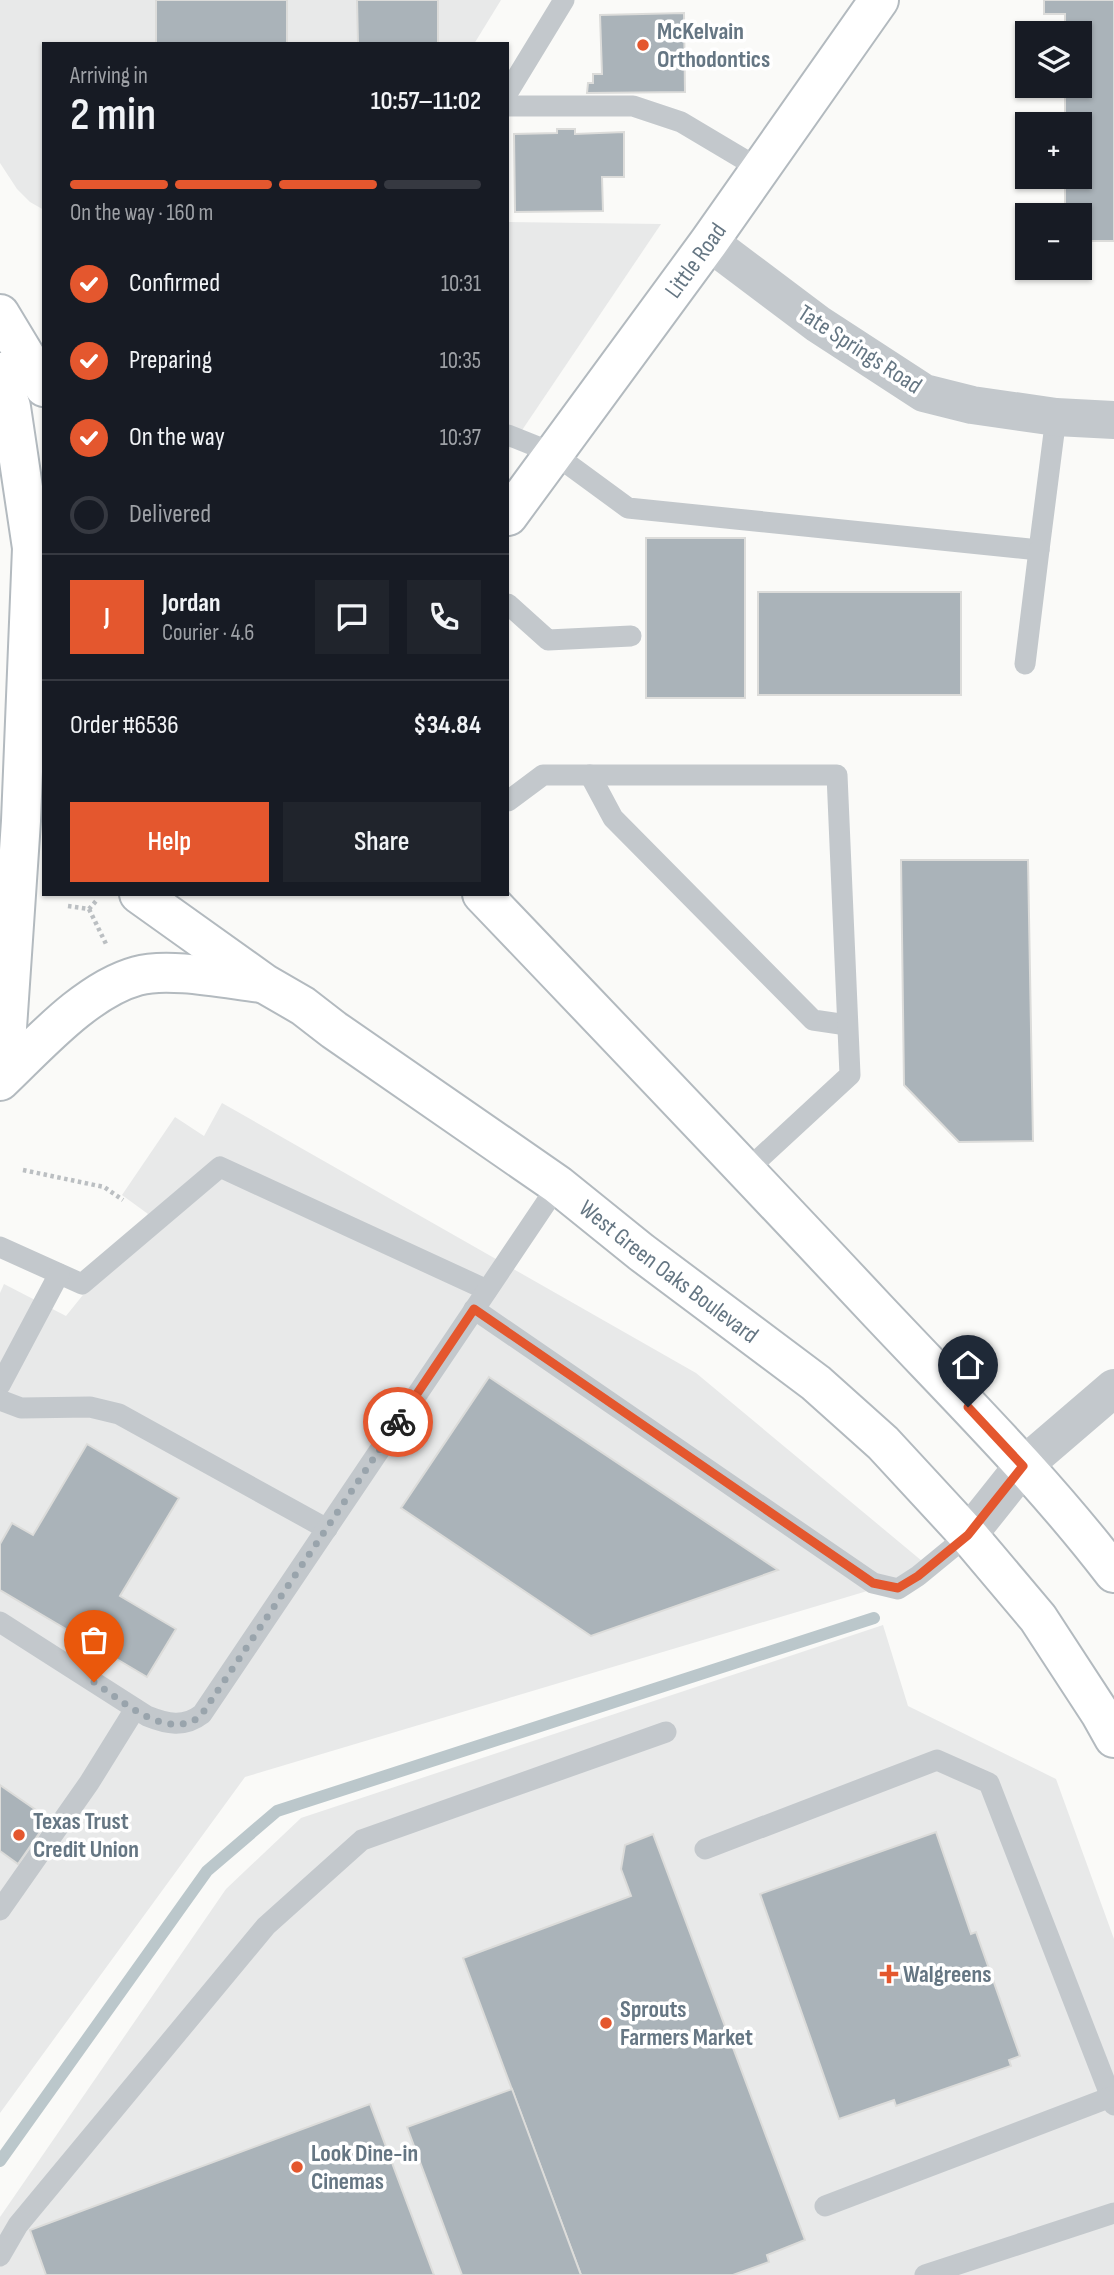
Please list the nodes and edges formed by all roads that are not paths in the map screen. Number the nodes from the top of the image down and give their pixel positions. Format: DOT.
graph roads {
  1 [pos="564,0"];
  2 [pos="879,0"];
  3 [pos="509,90"];
  4 [pos="509,106"];
  5 [pos="760,169"];
  6 [pos="709,242"];
  7 [pos="0,314"];
  8 [pos="0,372"];
  9 [pos="42,384"];
  10 [pos="1056,417"];
  11 [pos="1114,420"];
  12 [pos="509,435"];
  13 [pos="552,453"];
  14 [pos="509,515"];
  15 [pos="32,548"];
  16 [pos="1039,550"];
  17 [pos="509,605"];
  18 [pos="631,636"];
  19 [pos="0,639"];
  20 [pos="1025,664"];
  21 [pos="590,775"];
  22 [pos="509,800"];
  23 [pos="22,819"];
  24 [pos="142,896"];
  25 [pos="484,896"];
  26 [pos="265,984"];
  27 [pos="847,1025"];
  28 [pos="0,1060"];
  29 [pos="0,1081"];
  30 [pos="746,1171"];
  31 [pos="558,1185"];
  32 [pos="0,1247"];
  33 [pos="59,1274"];
  34 [pos="487,1290"];
  35 [pos="474,1309"];
  36 [pos="0,1385"];
  37 [pos="1114,1388"];
  38 [pos="0,1400"];
  39 [pos="1023,1466"];
  40 [pos="327,1529"];
  41 [pos="968,1535"];
  42 [pos="1114,1573"];
  43 [pos="0,1622"];
  44 [pos="135,1709"];
  45 [pos="666,1732"];
  46 [pos="1114,1738"];
  47 [pos="705,1849"];
  48 [pos="0,1910"];
  49 [pos="1113,2101"];
  50 [pos="825,2206"];
  51 [pos="1114,2213"];
  52 [pos="0,2256"];
  53 [pos="925,2275"];
  1 -- 3 [label="lane"];
  2 -- 5 [label="main road, Little Road"];
  4 -- 5 [label="lane"];
  5 -- 6 [label="main road, Little Road"];
  6 -- 10 [label="street, Tate Springs Road"];
  6 -- 13 [label="main road, Little Road"];
  7 -- 9 [label="main road"];
  8 -- 15 [label="main road"];
  10 -- 11 [label="street, Tate Springs Road"];
  10 -- 16 [label="lane"];
  12 -- 13 [label="lane"];
  13 -- 14 [label="main road, Little Road"];
  13 -- 16 [label="lane"];
  15 -- 19 [label="main road"];
  15 -- 23 [label="main road"];
  16 -- 20 [label="lane"];
  17 -- 18 [label="lane"];
  21 -- 22 [label="lane"];
  21 -- 27 [label="lane"];
  21 -- 27 [label="lane"];
  23 -- 28 [label="main road"];
  24 -- 26 [label="main road, West Green Oaks Boulevard"];
  25 -- 30 [label="main road"];
  26 -- 29 [label="main road"];
  26 -- 31 [label="main road, West Green Oaks Boulevard"];
  27 -- 30 [label="lane"];
  30 -- 39 [label="main road"];
  31 -- 34 [label="lane"];
  31 -- 41 [label="main road, West Green Oaks Boulevard"];
  32 -- 33 [label="lane"];
  33 -- 34 [label="lane"];
  33 -- 36 [label="lane"];
  34 -- 35 [label="lane"];
  35 -- 40 [label="lane"];
  35 -- 41 [label="lane"];
  37 -- 39 [label="street"];
  38 -- 40 [label="lane"];
  39 -- 41 [label="street"];
  39 -- 42 [label="main road"];
  40 -- 44 [label="lane"];
  41 -- 46 [label="main road, West Green Oaks Boulevard"];
  43 -- 44 [label="lane"];
  44 -- 48 [label="lane"];
  45 -- 52 [label="lane"];
  47 -- 49 [label="lane"];
  49 -- 50 [label="lane"];
  51 -- 53 [label="lane"];
}
